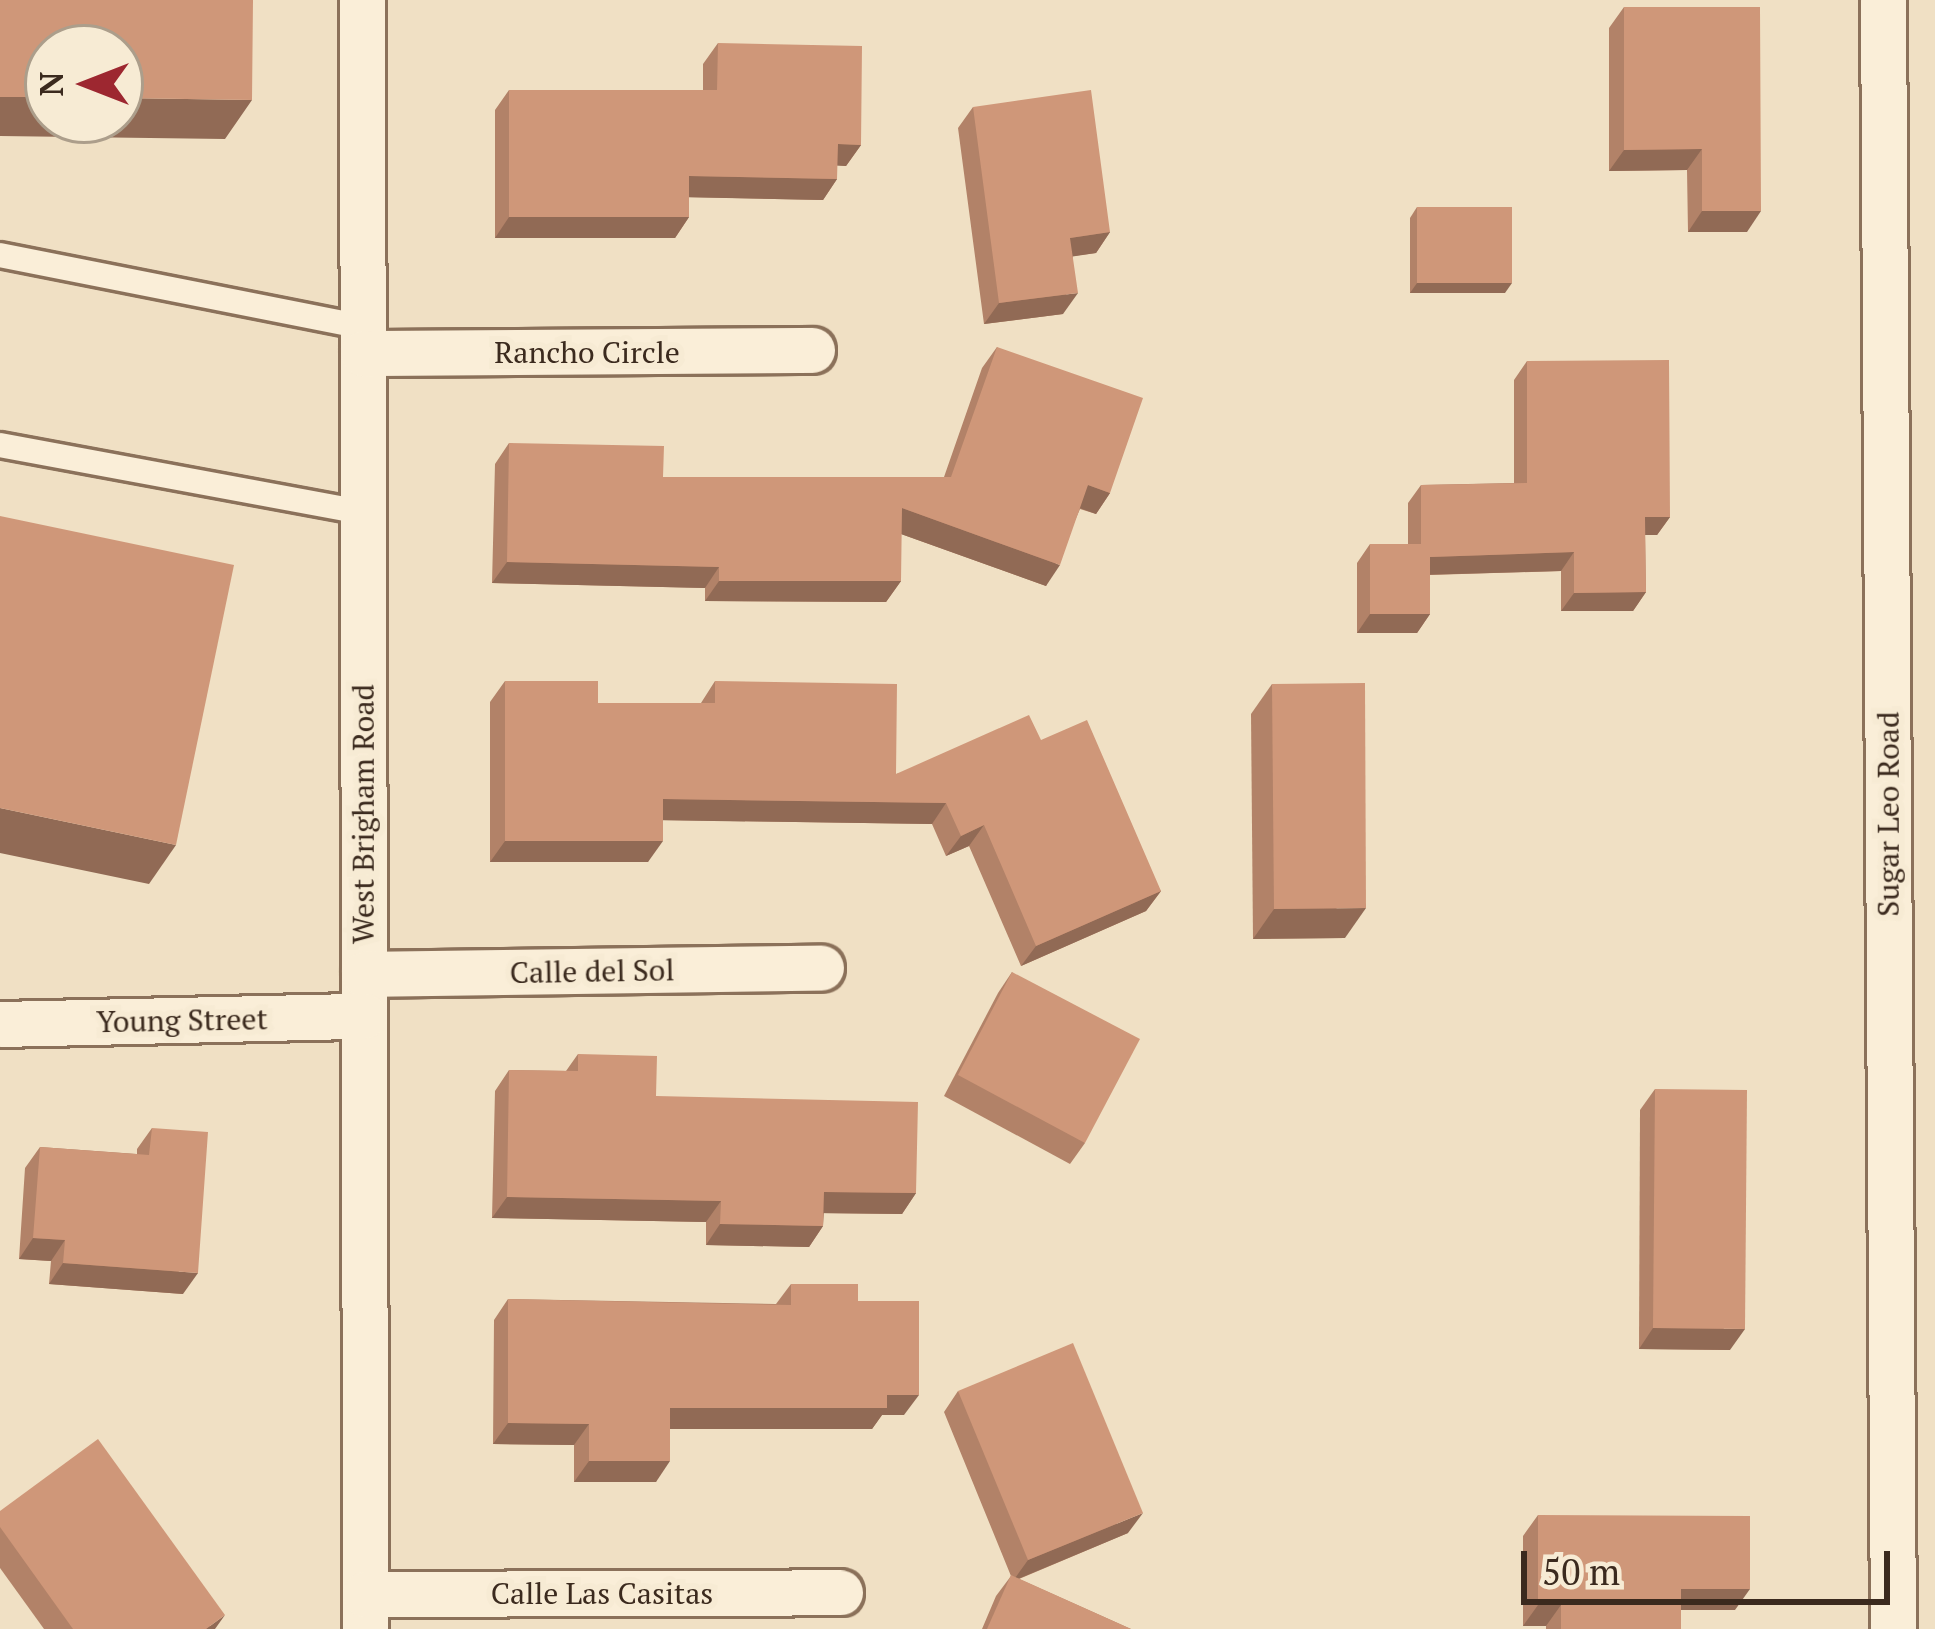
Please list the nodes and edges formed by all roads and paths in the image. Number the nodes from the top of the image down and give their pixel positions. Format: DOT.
graph roads {
  1 [pos="362,0"];
  2 [pos="1883,0"];
  3 [pos="0,255"];
  4 [pos="363,340"];
  5 [pos="812,350"];
  6 [pos="0,445"];
  7 [pos="363,512"];
  8 [pos="821,968"];
  9 [pos="364,995"];
  10 [pos="0,1024"];
  11 [pos="840,1592"];
  12 [pos="364,1611"];
  13 [pos="1893,1629"];
  1 -- 4 [label="street, West Brigham Road"];
  2 -- 13 [label="street, Sugar Leo Road"];
  3 -- 4 [label="lane"];
  4 -- 5 [label="street, Rancho Circle"];
  4 -- 7 [label="street, West Brigham Road"];
  6 -- 7 [label="lane"];
  7 -- 9 [label="street, West Brigham Road"];
  8 -- 9 [label="street, Calle del Sol"];
  9 -- 10 [label="street, Young Street"];
  9 -- 12 [label="street, West Brigham Road"];
  11 -- 12 [label="street, Calle Las Casitas"];
}
